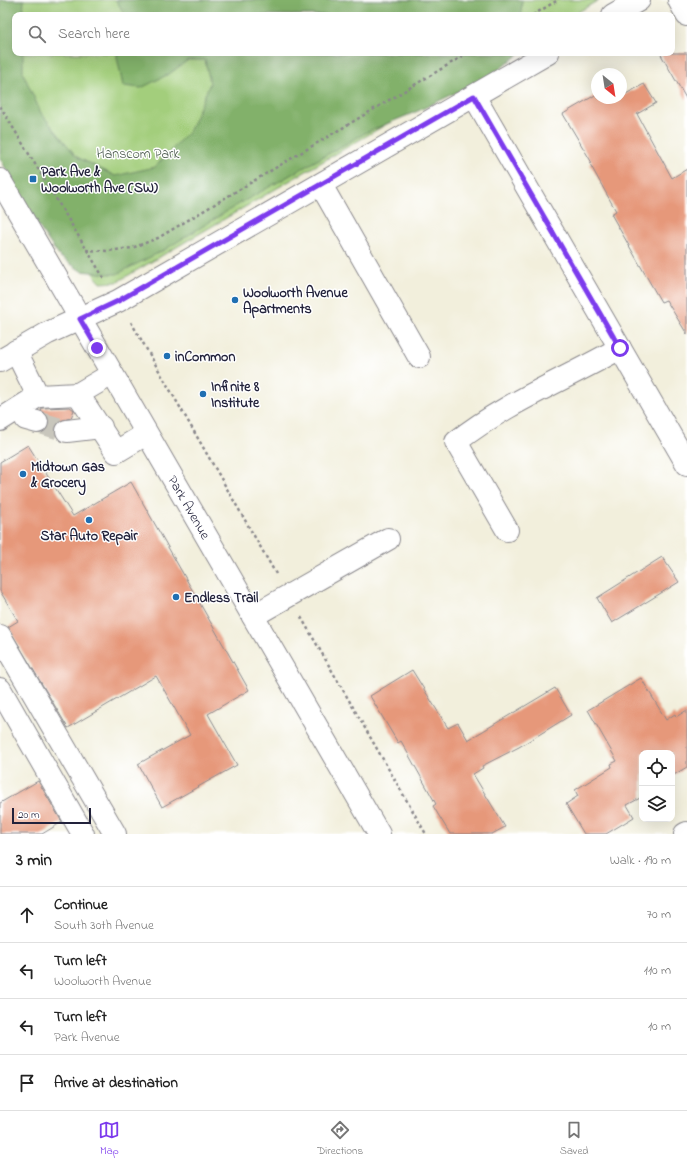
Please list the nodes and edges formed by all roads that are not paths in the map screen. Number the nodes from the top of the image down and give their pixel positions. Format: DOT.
graph roads {
  1 [pos="638,0"];
  2 [pos="678,0"];
  3 [pos="618,12"];
  4 [pos="687,15"];
  5 [pos="543,56"];
  6 [pos="474,96"];
  7 [pos="0,180"];
  8 [pos="321,185"];
  9 [pos="80,319"];
  10 [pos="620,348"];
  11 [pos="8,356"];
  12 [pos="419,357"];
  13 [pos="112,374"];
  14 [pos="78,394"];
  15 [pos="38,396"];
  16 [pos="20,408"];
  17 [pos="0,420"];
  18 [pos="37,422"];
  19 [pos="100,427"];
  20 [pos="66,431"];
  21 [pos="146,434"];
  22 [pos="687,464"];
  23 [pos="507,530"];
  24 [pos="388,539"];
  25 [pos="253,616"];
  26 [pos="0,636"];
  27 [pos="0,689"];
  28 [pos="83,834"];
  29 [pos="115,834"];
  30 [pos="379,834"];
  1 -- 3 [label="street"];
  2 -- 4 [label="street"];
  5 -- 6 [label="street"];
  6 -- 8 [label="street"];
  6 -- 10 [label="street"];
  7 -- 9 [label="street, Park Avenue"];
  8 -- 9 [label="street"];
  8 -- 12 [label="street"];
  9 -- 11 [label="street"];
  9 -- 13 [label="street, Park Avenue"];
  10 -- 22 [label="street"];
  10 -- 23 [label="street"];
  11 -- 15 [label="street"];
  13 -- 14 [label="street"];
  13 -- 21 [label="street, Park Avenue"];
  14 -- 15 [label="street"];
  14 -- 19 [label="street"];
  15 -- 16 [label="street"];
  16 -- 17 [label="street"];
  16 -- 18 [label="street"];
  19 -- 20 [label="street"];
  19 -- 21 [label="street"];
  21 -- 25 [label="street, Park Avenue"];
  24 -- 25 [label="street"];
  25 -- 30 [label="street, Park Avenue"];
  26 -- 29 [label="street"];
  27 -- 28 [label="street"];
}
